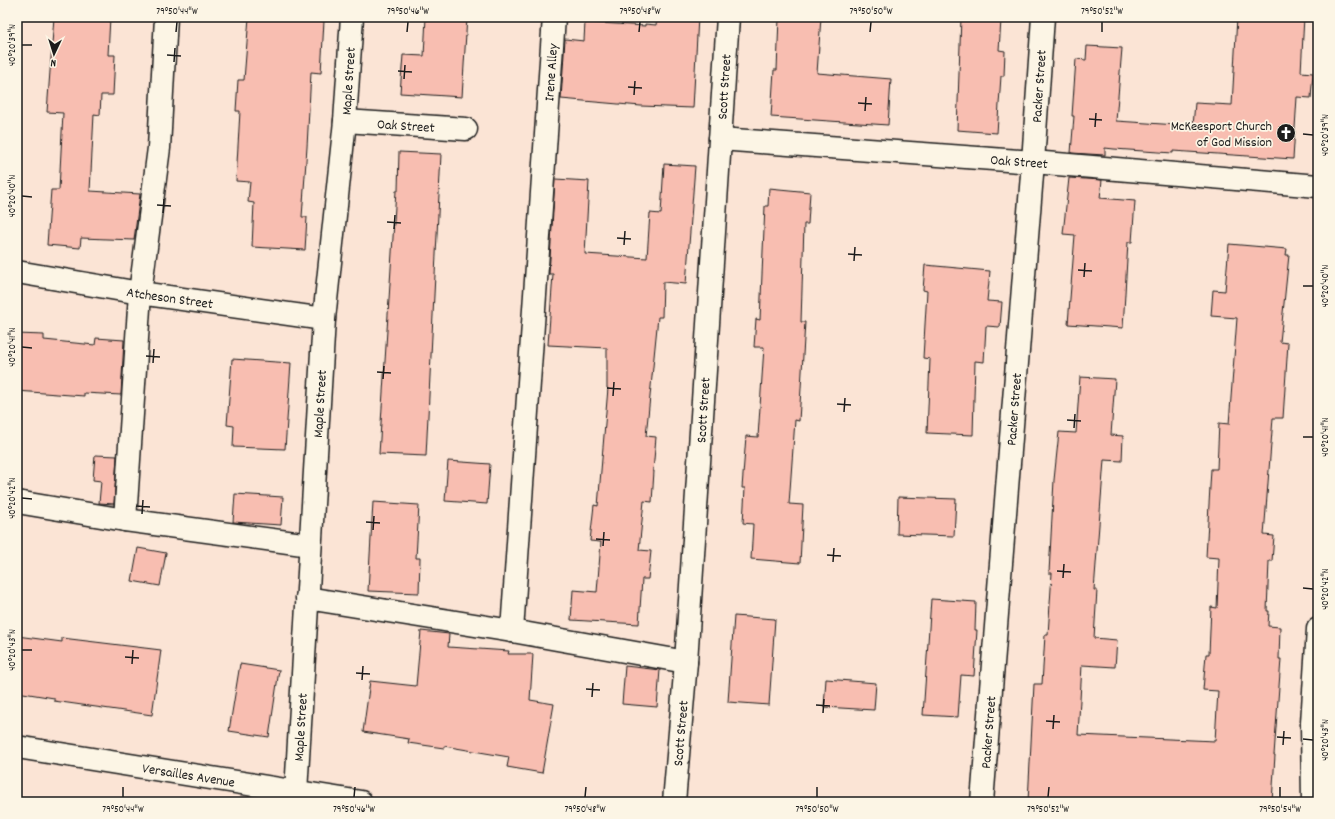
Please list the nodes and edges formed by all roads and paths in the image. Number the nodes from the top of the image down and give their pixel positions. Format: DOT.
graph roads {
  1 [pos="166,17"];
  2 [pos="352,17"];
  3 [pos="554,17"];
  4 [pos="728,17"];
  5 [pos="1042,17"];
  6 [pos="345,121"];
  7 [pos="466,129"];
  8 [pos="720,139"];
  9 [pos="1033,162"];
  10 [pos="1318,186"];
  11 [pos="17,272"];
  12 [pos="140,293"];
  13 [pos="324,319"];
  14 [pos="17,502"];
  15 [pos="125,520"];
  16 [pos="310,545"];
  17 [pos="307,598"];
  18 [pos="1318,629"];
  19 [pos="512,631"];
  20 [pos="686,662"];
  21 [pos="1315,723"];
  22 [pos="17,747"];
  23 [pos="296,792"];
  24 [pos="361,802"];
  25 [pos="674,802"];
  26 [pos="982,802"];
  27 [pos="1313,802"];
  1 -- 12 [label="street"];
  2 -- 6 [label="street, Maple Street"];
  3 -- 19 [label="street, Irene Alley"];
  4 -- 8 [label="street, Scott Street"];
  5 -- 9 [label="street, Packer Street"];
  6 -- 7 [label="street, Oak Street"];
  6 -- 13 [label="street, Maple Street"];
  8 -- 9 [label="street, Oak Street"];
  8 -- 20 [label="street, Scott Street"];
  9 -- 10 [label="street, Oak Street"];
  9 -- 26 [label="street, Packer Street"];
  11 -- 12 [label="street, Atcheson Street"];
  12 -- 13 [label="street, Atcheson Street"];
  12 -- 15 [label="street"];
  13 -- 16 [label="street, Maple Street"];
  14 -- 15 [label="street"];
  15 -- 16 [label="street"];
  16 -- 17 [label="street, Maple Street"];
  17 -- 19 [label="street"];
  17 -- 23 [label="street, Maple Street"];
  18 -- 21 [label="street"];
  19 -- 20 [label="street"];
  20 -- 25 [label="street, Scott Street"];
  21 -- 27 [label="street"];
  22 -- 23 [label="street, Versailles Avenue"];
  23 -- 24 [label="street, Versailles Avenue"];
}
